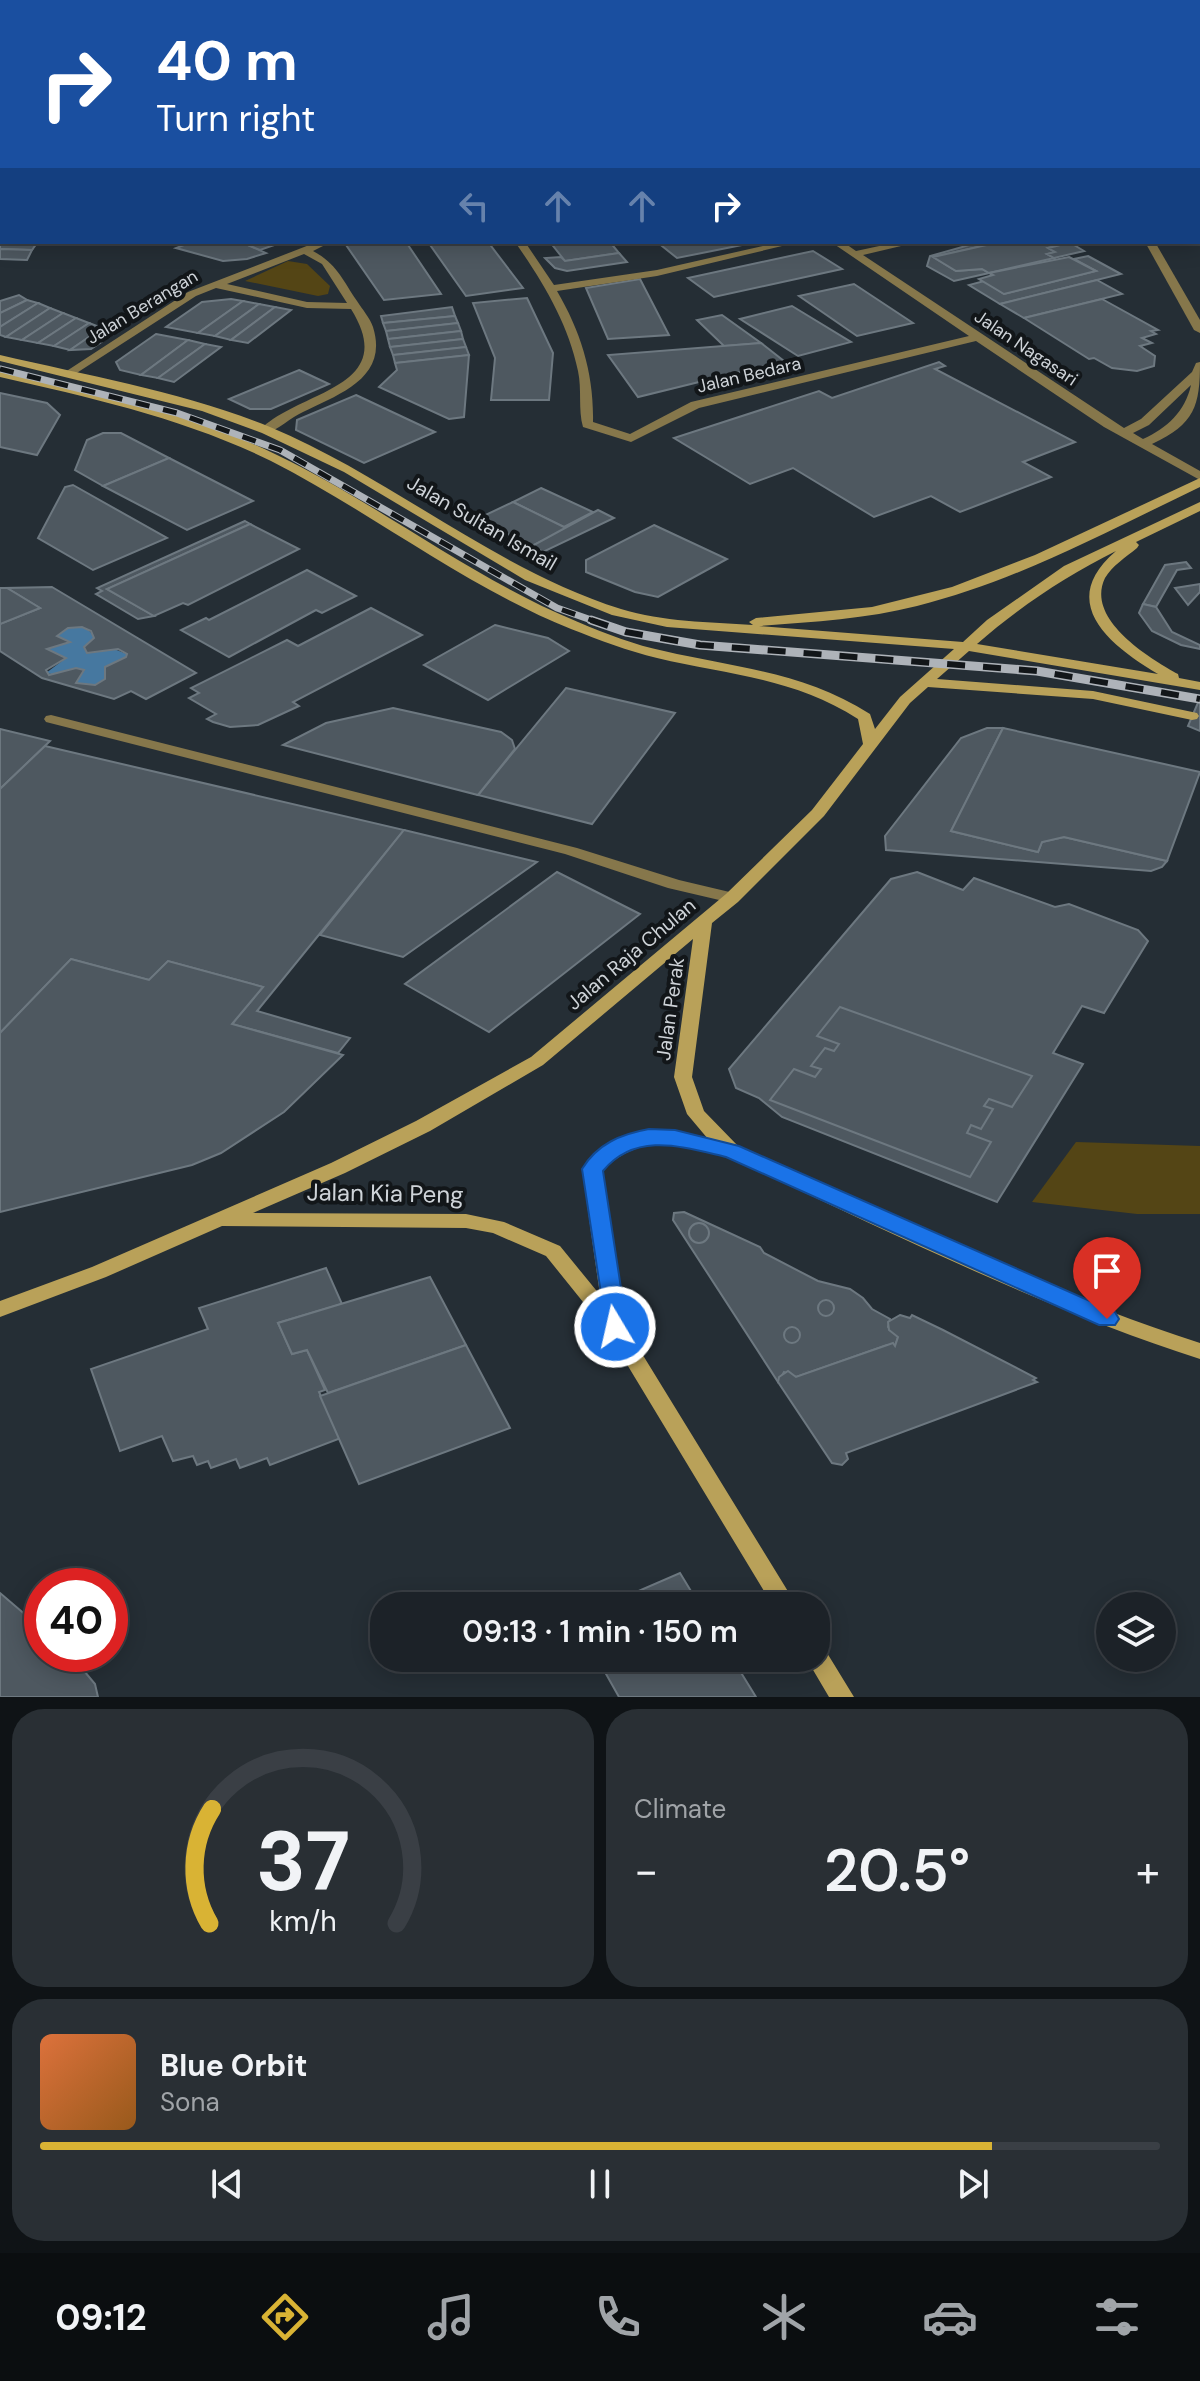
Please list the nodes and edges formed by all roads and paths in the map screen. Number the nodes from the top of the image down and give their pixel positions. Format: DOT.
graph roads {
  1 [pos="321,244"];
  2 [pos="521,244"];
  3 [pos="785,244"];
  4 [pos="839,244"];
  5 [pos="903,244"];
  6 [pos="1151,244"];
  7 [pos="305,250"];
  8 [pos="854,254"];
  9 [pos="215,285"];
  10 [pos="554,288"];
  11 [pos="352,306"];
  12 [pos="1200,330"];
  13 [pos="978,337"];
  14 [pos="0,358"];
  15 [pos="1199,369"];
  16 [pos="68,374"];
  17 [pos="3,375"];
  18 [pos="266,430"];
  19 [pos="1123,433"];
  20 [pos="1141,444"];
  21 [pos="1200,476"];
  22 [pos="1200,482"];
  23 [pos="1200,506"];
  24 [pos="1160,525"];
  25 [pos="667,623"];
  26 [pos="966,646"];
  27 [pos="927,683"];
  28 [pos="1193,685"];
  29 [pos="1192,716"];
  30 [pos="51,719"];
  31 [pos="871,744"];
  32 [pos="732,898"];
  33 [pos="704,922"];
  34 [pos="731,1151"];
  35 [pos="218,1220"];
  36 [pos="0,1309"];
  37 [pos="615,1327"];
  38 [pos="1200,1351"];
  39 [pos="776,1592"];
  40 [pos="827,1672"];
  41 [pos="842,1697"];
  1 -- 7 [label="street, Jalan Berangan"];
  2 -- 10 [label="street, Jalan Bedara"];
  3 -- 10 [label="street"];
  4 -- 8 [label="street, Jalan Nagasari"];
  5 -- 8 [label="street"];
  6 -- 12 [label="street"];
  7 -- 9 [label="street, Jalan Berangan"];
  7 -- 11 [label="street"];
  8 -- 13 [label="street, Jalan Nagasari"];
  9 -- 11 [label="street"];
  9 -- 16 [label="street, Jalan Berangan"];
  10 -- 13 [label="street, Jalan Bedara"];
  11 -- 18 [label="street"];
  13 -- 19 [label="street, Jalan Nagasari"];
  14 -- 16 [label="main road, Jalan Sultan Ismail"];
  15 -- 19 [label="street"];
  15 -- 20 [label="street"];
  16 -- 18 [label="main road, Jalan Sultan Ismail"];
  17 -- 31 [label="main road"];
  18 -- 25 [label="main road, Jalan Sultan Ismail"];
  19 -- 20 [label="street, Jalan Nagasari"];
  20 -- 21 [label="street, Jalan Nagasari"];
  22 -- 25 [label="main road"];
  23 -- 24 [label="main road, Jalan Raja Chulan"];
  24 -- 26 [label="main road, Jalan Raja Chulan"];
  24 -- 28 [label="main road"];
  25 -- 26 [label="main road, Jalan Sultan Ismail"];
  26 -- 27 [label="main road, Jalan Raja Chulan"];
  26 -- 28 [label="main road, Jalan Sultan Ismail"];
  27 -- 29 [label="main road"];
  27 -- 31 [label="main road, Jalan Raja Chulan"];
  30 -- 32 [label="street"];
  31 -- 32 [label="main road, Jalan Raja Chulan"];
  32 -- 33 [label="main road, Jalan Raja Chulan"];
  33 -- 34 [label="main road, Jalan Perak"];
  33 -- 35 [label="main road, Jalan Raja Chulan"];
  34 -- 37 [label="main road"];
  34 -- 38 [label="main road, Jalan Perak"];
  35 -- 36 [label="main road, Jalan Raja Chulan"];
  35 -- 37 [label="main road, Jalan Kia Peng"];
  37 -- 39 [label="main road, Jalan Kia Peng"];
  40 -- 41 [label="main road"];
}
